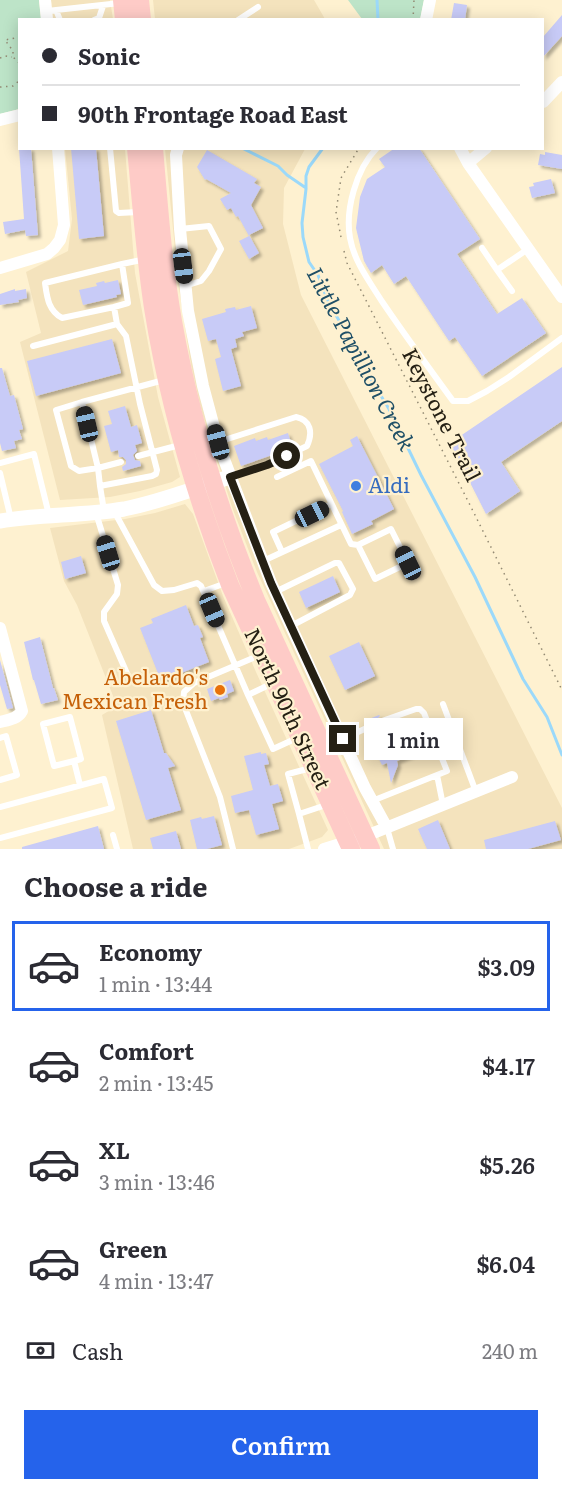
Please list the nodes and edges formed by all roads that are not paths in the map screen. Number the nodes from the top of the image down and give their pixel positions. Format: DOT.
graph roads {
  1 [pos="430,0"];
  2 [pos="98,4"];
  3 [pos="127,6"];
  4 [pos="258,7"];
  5 [pos="49,10"];
  6 [pos="140,18"];
  7 [pos="241,18"];
  8 [pos="426,18"];
  9 [pos="562,82"];
  10 [pos="544,101"];
  11 [pos="18,116"];
  12 [pos="0,120"];
  13 [pos="58,150"];
  14 [pos="110,150"];
  15 [pos="136,150"];
  16 [pos="154,150"];
  17 [pos="177,150"];
  18 [pos="375,150"];
  19 [pos="461,150"];
  20 [pos="484,150"];
  21 [pos="468,163"];
  22 [pos="142,212"];
  23 [pos="180,230"];
  24 [pos="482,248"];
  25 [pos="528,248"];
  26 [pos="147,259"];
  27 [pos="122,264"];
  28 [pos="0,268"];
  29 [pos="497,270"];
  30 [pos="185,286"];
  31 [pos="512,291"];
  32 [pos="561,292"];
  33 [pos="114,307"];
  34 [pos="117,324"];
  35 [pos="562,338"];
  36 [pos="33,346"];
  37 [pos="167,379"];
  38 [pos="137,387"];
  39 [pos="82,402"];
  40 [pos="218,442"];
  41 [pos="183,444"];
  42 [pos="153,452"];
  43 [pos="138,456"];
  44 [pos="121,462"];
  45 [pos="0,463"];
  46 [pos="98,468"];
  47 [pos="0,473"];
  48 [pos="277,477"];
  49 [pos="213,482"];
  50 [pos="100,486"];
  51 [pos="331,504"];
  52 [pos="105,511"];
  53 [pos="50,515"];
  54 [pos="5,520"];
  55 [pos="341,525"];
  56 [pos="358,545"];
  57 [pos="282,552"];
  58 [pos="262,561"];
  59 [pos="229,582"];
  60 [pos="204,591"];
  61 [pos="275,592"];
  62 [pos="291,626"];
  63 [pos="0,628"];
  64 [pos="262,654"];
  65 [pos="235,666"];
  66 [pos="129,678"];
  67 [pos="275,683"];
  68 [pos="248,695"];
  69 [pos="443,704"];
  70 [pos="0,722"];
  71 [pos="382,722"];
  72 [pos="371,726"];
  73 [pos="301,737"];
  74 [pos="0,738"];
  75 [pos="343,739"];
  76 [pos="74,761"];
  77 [pos="314,767"];
  78 [pos="437,775"];
  79 [pos="512,777"];
  80 [pos="0,780"];
  81 [pos="80,785"];
  82 [pos="476,792"];
  83 [pos="372,801"];
  84 [pos="331,803"];
  85 [pos="443,805"];
  86 [pos="0,807"];
  87 [pos="299,814"];
  88 [pos="387,828"];
  89 [pos="113,835"];
  90 [pos="0,838"];
  91 [pos="368,842"];
  92 [pos="350,845"];
  93 [pos="117,849"];
  94 [pos="233,849"];
  95 [pos="308,849"];
  96 [pos="324,849"];
  97 [pos="393,849"];
  1 -- 8 [label="street"];
  2 -- 3 [label="lane"];
  2 -- 5 [label="lane"];
  3 -- 6 [label="main road"];
  4 -- 7 [label="lane"];
  9 -- 10 [label="street"];
  11 -- 12 [label="street"];
  13 -- 28 [label="street"];
  14 -- 22 [label="lane"];
  15 -- 22 [label="main road, North 90th Street"];
  16 -- 49 [label="main road, North 90th Street"];
  17 -- 23 [label="street"];
  18 -- 35 [label="lane"];
  19 -- 21 [label="street"];
  20 -- 21 [label="street"];
  21 -- 25 [label="street"];
  22 -- 26 [label="main road, North 90th Street"];
  23 -- 30 [label="street"];
  23 -- 30 [label="lane"];
  24 -- 29 [label="lane"];
  25 -- 29 [label="lane"];
  25 -- 32 [label="street"];
  26 -- 27 [label="lane"];
  26 -- 37 [label="main road, North 90th Street"];
  27 -- 33 [label="lane"];
  27 -- 33 [label="lane"];
  29 -- 31 [label="lane"];
  30 -- 40 [label="street"];
  33 -- 34 [label="lane"];
  34 -- 36 [label="lane"];
  34 -- 38 [label="lane"];
  37 -- 38 [label="lane"];
  37 -- 41 [label="main road, North 90th Street"];
  38 -- 39 [label="lane"];
  38 -- 42 [label="lane"];
  39 -- 46 [label="lane"];
  39 -- 46 [label="lane"];
  40 -- 49 [label="street"];
  40 -- 49 [label="lane"];
  41 -- 42 [label="lane"];
  41 -- 49 [label="main road, North 90th Street"];
  42 -- 43 [label="lane"];
  42 -- 50 [label="lane"];
  44 -- 46 [label="lane"];
  45 -- 53 [label="lane"];
  46 -- 50 [label="lane"];
  47 -- 54 [label="lane"];
  48 -- 51 [label="lane"];
  49 -- 52 [label="street"];
  49 -- 58 [label="street"];
  49 -- 59 [label="main road, North 90th Street"];
  49 -- 91 [label="main road, North 90th Street"];
  50 -- 52 [label="lane"];
  51 -- 55 [label="lane"];
  51 -- 57 [label="lane"];
  52 -- 53 [label="street"];
  52 -- 60 [label="lane"];
  52 -- 66 [label="lane"];
  53 -- 54 [label="street"];
  55 -- 56 [label="lane"];
  55 -- 57 [label="lane"];
  56 -- 56 [label="lane"];
  57 -- 58 [label="lane"];
  58 -- 61 [label="street"];
  59 -- 60 [label="lane"];
  59 -- 64 [label="main road, North 90th Street"];
  60 -- 65 [label="lane"];
  61 -- 62 [label="street"];
  61 -- 62 [label="lane"];
  62 -- 75 [label="street"];
  63 -- 70 [label="street"];
  64 -- 65 [label="lane"];
  64 -- 67 [label="main road, North 90th Street"];
  65 -- 68 [label="lane"];
  65 -- 94 [label="lane"];
  67 -- 68 [label="lane"];
  67 -- 73 [label="main road, North 90th Street"];
  68 -- 73 [label="lane"];
  69 -- 82 [label="lane"];
  71 -- 78 [label="lane"];
  72 -- 75 [label="lane"];
  73 -- 77 [label="main road, North 90th Street"];
  74 -- 80 [label="lane"];
  75 -- 83 [label="street"];
  76 -- 76 [label="lane"];
  76 -- 81 [label="lane"];
  77 -- 84 [label="main road, North 90th Street"];
  77 -- 87 [label="lane"];
  78 -- 83 [label="lane"];
  78 -- 85 [label="lane"];
  79 -- 82 [label="street"];
  81 -- 86 [label="lane"];
  81 -- 90 [label="lane"];
  82 -- 85 [label="street"];
  83 -- 88 [label="street"];
  84 -- 87 [label="lane"];
  84 -- 92 [label="main road, North 90th Street"];
  85 -- 88 [label="street"];
  87 -- 95 [label="lane"];
  88 -- 91 [label="street"];
  88 -- 97 [label="lane"];
  89 -- 93 [label="lane"];
  91 -- 92 [label="street"];
  92 -- 96 [label="street"];
}
